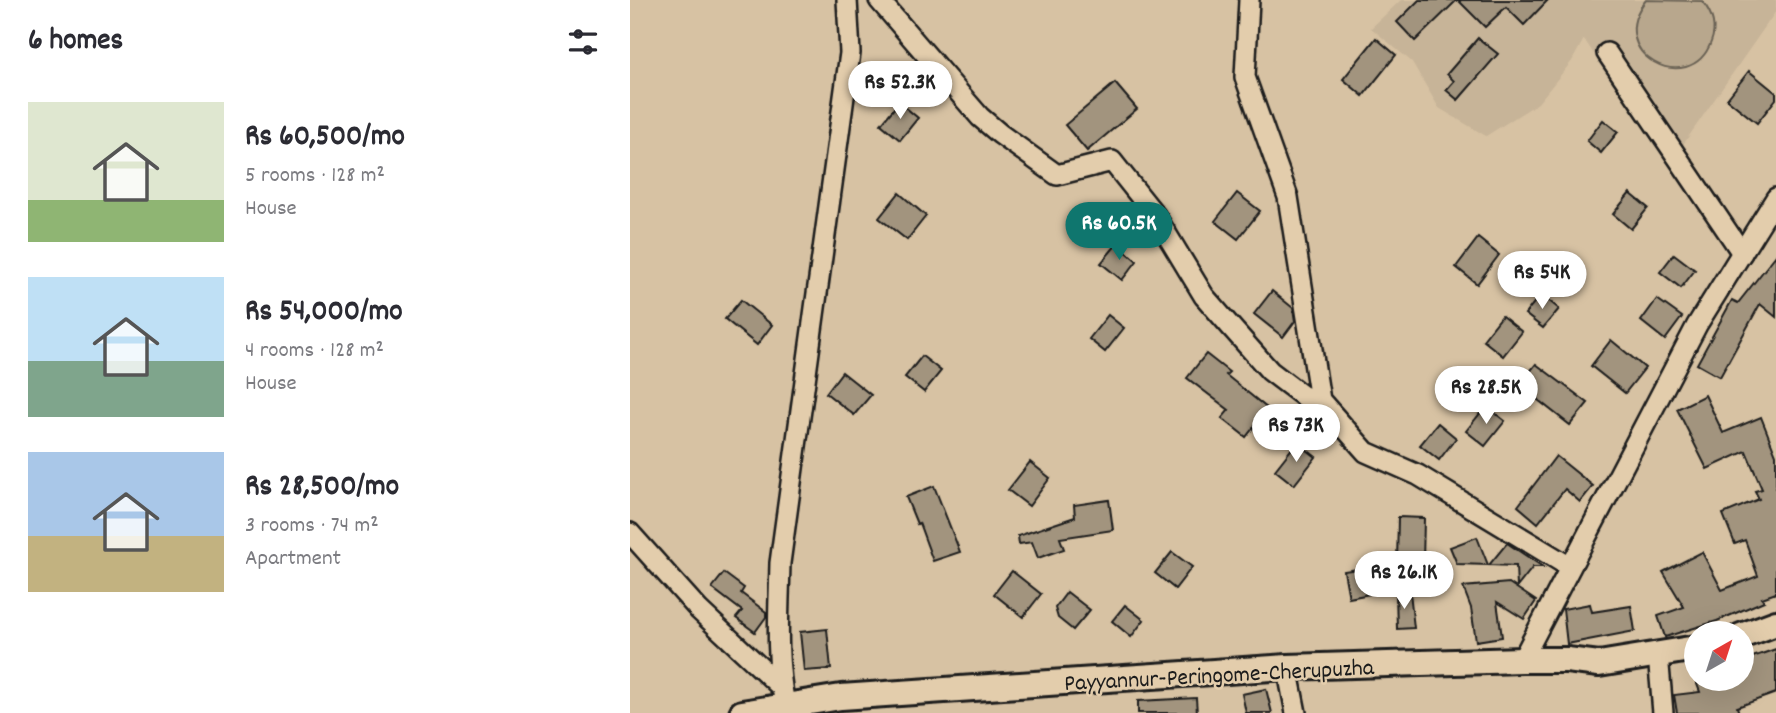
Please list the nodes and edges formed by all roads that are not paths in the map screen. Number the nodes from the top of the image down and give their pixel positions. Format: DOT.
graph roads {
  1 [pos="847,0"];
  2 [pos="879,0"];
  3 [pos="1249,0"];
  4 [pos="1607,53"];
  5 [pos="1776,198"];
  6 [pos="1742,253"];
  7 [pos="1320,400"];
  8 [pos="630,533"];
  9 [pos="1570,566"];
  10 [pos="1776,623"];
  11 [pos="1754,631"];
  12 [pos="1684,650"];
  13 [pos="1658,654"];
  14 [pos="1522,660"];
  15 [pos="1287,667"];
  16 [pos="783,695"];
  17 [pos="742,713"];
  18 [pos="1296,713"];
  19 [pos="1663,713"];
  1 -- 16 [label="street"];
  2 -- 7 [label="street"];
  3 -- 7 [label="street"];
  4 -- 6 [label="street"];
  5 -- 6 [label="street"];
  6 -- 9 [label="street"];
  7 -- 9 [label="street"];
  8 -- 16 [label="street"];
  9 -- 14 [label="street"];
  10 -- 11 [label="main road"];
  12 -- 13 [label="main road, Payyannur-Peringome-Cherupuzha"];
  13 -- 14 [label="main road, Payyannur-Peringome-Cherupuzha"];
  13 -- 19 [label="street"];
  14 -- 15 [label="main road, Payyannur-Peringome-Cherupuzha"];
  15 -- 16 [label="main road, Payyannur-Peringome-Cherupuzha"];
  15 -- 18 [label="street"];
  16 -- 17 [label="main road, Payyannur-Peringome-Cherupuzha"];
}
